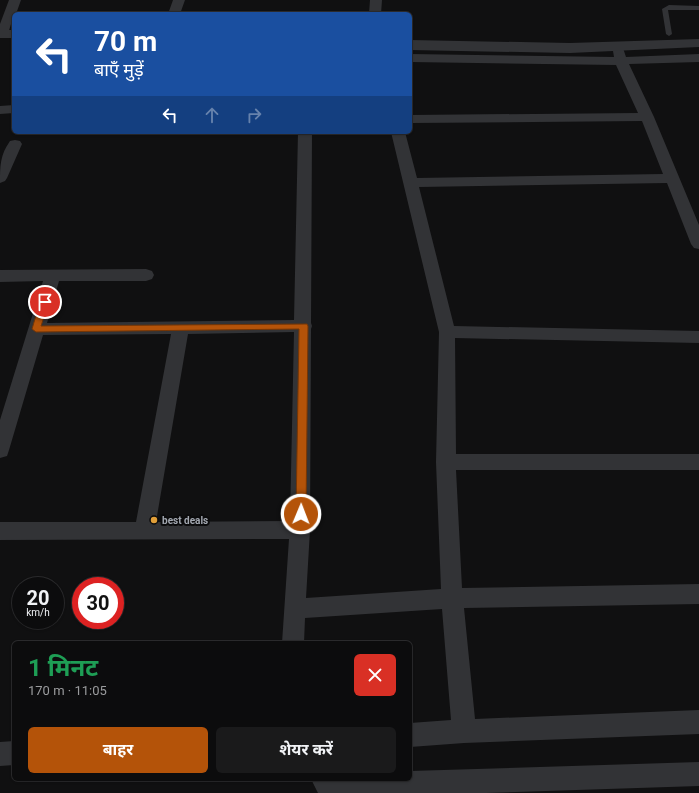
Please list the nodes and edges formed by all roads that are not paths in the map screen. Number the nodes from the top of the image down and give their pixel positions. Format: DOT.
graph roads {
  1 [pos="15,0"];
  2 [pos="179,0"];
  3 [pos="376,0"];
  4 [pos="699,8"];
  5 [pos="175,12"];
  6 [pos="375,12"];
  7 [pos="669,34"];
  8 [pos="699,34"];
  9 [pos="412,35"];
  10 [pos="4,37"];
  11 [pos="699,43"];
  12 [pos="12,45"];
  13 [pos="412,45"];
  14 [pos="618,46"];
  15 [pos="412,58"];
  16 [pos="699,58"];
  17 [pos="621,61"];
  18 [pos="12,109"];
  19 [pos="0,110"];
  20 [pos="647,117"];
  21 [pos="412,119"];
  22 [pos="305,134"];
  23 [pos="399,134"];
  24 [pos="15,144"];
  25 [pos="0,178"];
  26 [pos="672,178"];
  27 [pos="411,183"];
  28 [pos="699,244"];
  29 [pos="53,275"];
  30 [pos="146,275"];
  31 [pos="0,276"];
  32 [pos="304,326"];
  33 [pos="182,328"];
  34 [pos="36,329"];
  35 [pos="447,332"];
  36 [pos="699,337"];
  37 [pos="0,450"];
  38 [pos="446,462"];
  39 [pos="699,462"];
  40 [pos="300,530"];
  41 [pos="0,531"];
  42 [pos="144,531"];
  43 [pos="699,594"];
  44 [pos="452,598"];
  45 [pos="295,609"];
  46 [pos="293,641"];
  47 [pos="699,722"];
  48 [pos="464,731"];
  49 [pos="412,735"];
  50 [pos="12,753"];
  51 [pos="0,754"];
  52 [pos="699,774"];
  53 [pos="324,781"];
  54 [pos="522,786"];
  55 [pos="421,788"];
  1 -- 10 [label="street"];
  2 -- 5 [label="street"];
  3 -- 6 [label="street"];
  4 -- 7 [label="lane"];
  7 -- 8 [label="street"];
  7 -- 9 [label="street"];
  10 -- 12 [label="street"];
  11 -- 14 [label="street"];
  13 -- 14 [label="street"];
  14 -- 17 [label="street"];
  15 -- 17 [label="street"];
  16 -- 17 [label="street"];
  17 -- 20 [label="street"];
  18 -- 19 [label="street"];
  20 -- 21 [label="street"];
  20 -- 26 [label="street"];
  22 -- 32 [label="street"];
  23 -- 27 [label="street"];
  24 -- 25 [label="street"];
  26 -- 27 [label="street"];
  26 -- 28 [label="street"];
  27 -- 35 [label="street"];
  29 -- 30 [label="street"];
  29 -- 31 [label="street"];
  29 -- 34 [label="street"];
  32 -- 33 [label="street"];
  32 -- 40 [label="street"];
  33 -- 34 [label="street"];
  33 -- 42 [label="street"];
  34 -- 37 [label="street"];
  35 -- 36 [label="street"];
  35 -- 38 [label="street"];
  38 -- 39 [label="street"];
  38 -- 44 [label="street"];
  40 -- 42 [label="street"];
  40 -- 45 [label="street"];
  41 -- 42 [label="street"];
  43 -- 44 [label="street"];
  44 -- 45 [label="street"];
  44 -- 48 [label="street"];
  45 -- 46 [label="street"];
  47 -- 48 [label="street"];
  48 -- 49 [label="street"];
  50 -- 51 [label="street"];
  52 -- 54 [label="street"];
  53 -- 55 [label="street"];
  54 -- 55 [label="street"];
}
